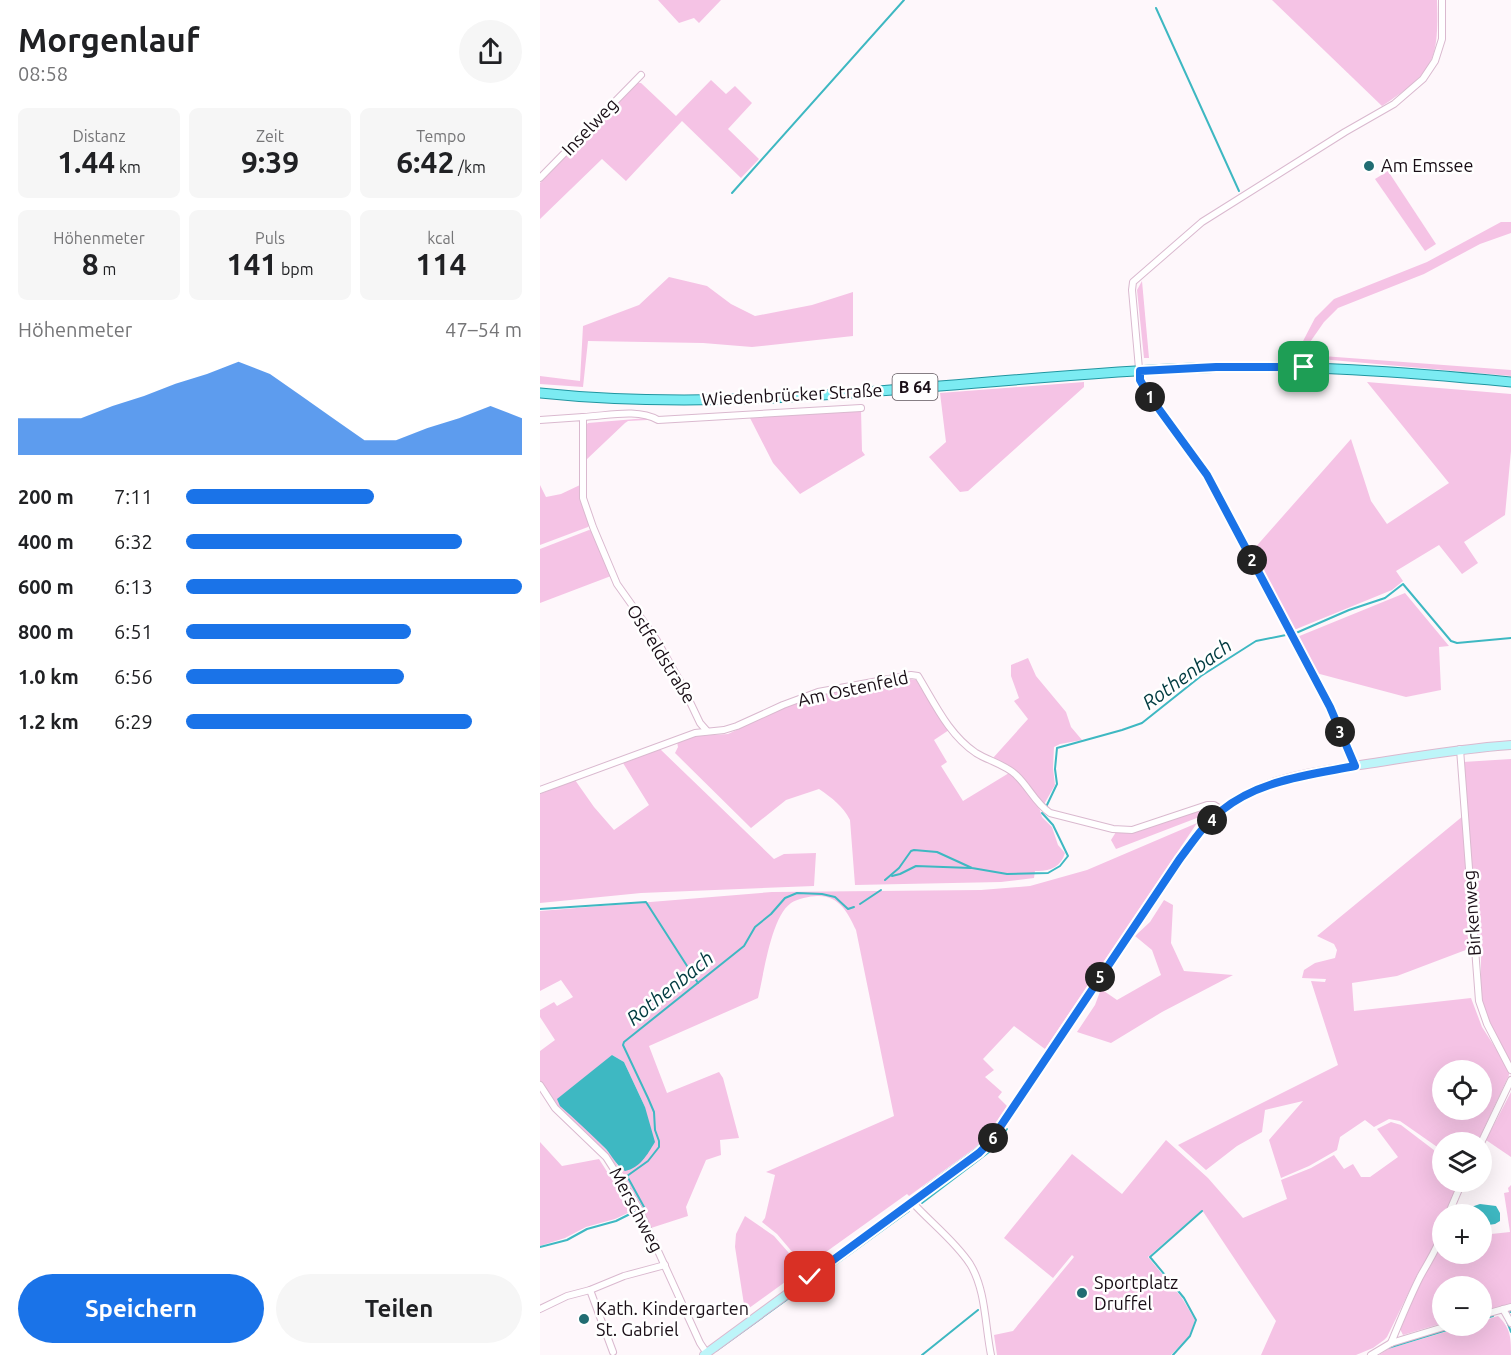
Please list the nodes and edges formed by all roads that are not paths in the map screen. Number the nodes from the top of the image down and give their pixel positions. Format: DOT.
graph roads {
  1 [pos="1443,0"];
  2 [pos="640,75"];
  3 [pos="540,178"];
  4 [pos="1140,371"];
  5 [pos="1511,382"];
  6 [pos="540,393"];
  7 [pos="861,408"];
  8 [pos="584,417"];
  9 [pos="540,420"];
  10 [pos="700,723"];
  11 [pos="707,731"];
  12 [pos="695,733"];
  13 [pos="1511,745"];
  14 [pos="1460,749"];
  15 [pos="1355,766"];
  16 [pos="540,790"];
  17 [pos="1222,810"];
  18 [pos="1511,1070"];
  19 [pos="1511,1080"];
  20 [pos="540,1085"];
  21 [pos="1486,1132"];
  22 [pos="912,1202"];
  23 [pos="1432,1257"];
  24 [pos="665,1265"];
  25 [pos="590,1290"];
  26 [pos="1511,1307"];
  27 [pos="540,1309"];
  28 [pos="1503,1309"];
  29 [pos="1492,1312"];
  30 [pos="1511,1323"];
  31 [pos="1396,1331"];
  32 [pos="1432,1331"];
  33 [pos="1404,1339"];
  34 [pos="1391,1343"];
  35 [pos="613,1353"];
  36 [pos="706,1354"];
  37 [pos="991,1355"];
  38 [pos="1371,1355"];
  1 -- 4 [label="street"];
  2 -- 3 [label="street, Inselweg"];
  4 -- 5 [label="main road, Wiedenbrücker Straße / B 64"];
  4 -- 6 [label="main road, Wiedenbrücker Straße / B 64"];
  4 -- 15 [label="street"];
  7 -- 8 [label="street"];
  8 -- 9 [label="street"];
  8 -- 10 [label="street, Ostfeldstraße"];
  10 -- 11 [label="street"];
  10 -- 12 [label="street, Ostfeldstraße"];
  11 -- 12 [label="street, Am Ostenfeld"];
  11 -- 17 [label="street, Am Ostenfeld"];
  12 -- 16 [label="street"];
  13 -- 14 [label="street"];
  14 -- 15 [label="street"];
  14 -- 18 [label="street, Birkenweg"];
  15 -- 17 [label="street"];
  17 -- 22 [label="street"];
  19 -- 21 [label="street"];
  20 -- 24 [label="street, Merschweg"];
  22 -- 36 [label="street"];
  22 -- 37 [label="street"];
  23 -- 31 [label="street"];
  24 -- 25 [label="street"];
  24 -- 36 [label="street, Merschweg"];
  25 -- 27 [label="street"];
  25 -- 35 [label="street"];
  26 -- 28 [label="street"];
  28 -- 29 [label="street"];
  28 -- 30 [label="street"];
  31 -- 33 [label="street"];
  31 -- 34 [label="street"];
  32 -- 33 [label="street"];
  33 -- 34 [label="street"];
  34 -- 38 [label="street"];
}
